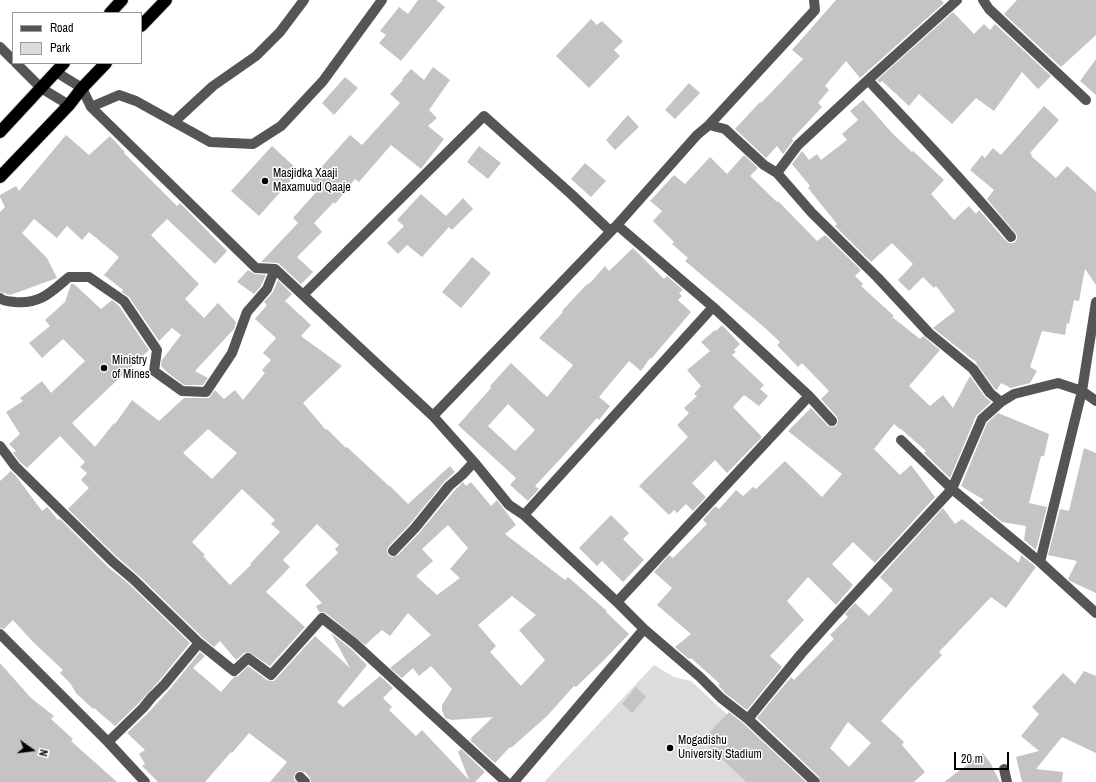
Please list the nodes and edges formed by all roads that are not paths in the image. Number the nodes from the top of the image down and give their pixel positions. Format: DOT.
graph roads {
  1 [pos="122,0"];
  2 [pos="166,0"];
  3 [pos="304,0"];
  4 [pos="382,0"];
  5 [pos="814,0"];
  6 [pos="957,0"];
  7 [pos="983,0"];
  8 [pos="111,12"];
  9 [pos="142,25"];
  10 [pos="0,47"];
  11 [pos="12,59"];
  12 [pos="17,64"];
  13 [pos="63,64"];
  14 [pos="105,64"];
  15 [pos="56,72"];
  16 [pos="868,80"];
  17 [pos="41,88"];
  18 [pos="82,88"];
  19 [pos="1086,100"];
  20 [pos="69,105"];
  21 [pos="91,107"];
  22 [pos="174,122"];
  23 [pos="709,125"];
  24 [pos="0,132"];
  25 [pos="777,173"];
  26 [pos="0,177"];
  27 [pos="614,228"];
  28 [pos="1011,237"];
  29 [pos="275,269"];
  30 [pos="303,296"];
  31 [pos="0,298"];
  32 [pos="1096,302"];
  33 [pos="713,307"];
  34 [pos="1082,391"];
  35 [pos="809,396"];
  36 [pos="1096,401"];
  37 [pos="1001,402"];
  38 [pos="433,416"];
  39 [pos="832,421"];
  40 [pos="901,440"];
  41 [pos="0,446"];
  42 [pos="474,462"];
  43 [pos="952,489"];
  44 [pos="524,515"];
  45 [pos="393,551"];
  46 [pos="1040,562"];
  47 [pos="617,602"];
  48 [pos="1096,613"];
  49 [pos="644,629"];
  50 [pos="0,634"];
  51 [pos="199,643"];
  52 [pos="748,719"];
  53 [pos="108,742"];
  54 [pos="1004,769"];
  55 [pos="145,782"];
  56 [pos="506,782"];
  57 [pos="514,782"];
  58 [pos="815,782"];
  59 [pos="1007,782"];
  1 -- 8 [label="highway"];
  2 -- 9 [label="highway"];
  3 -- 22 [label="street"];
  4 -- 22 [label="street"];
  5 -- 23 [label="street"];
  6 -- 16 [label="street"];
  7 -- 19 [label="street"];
  10 -- 11 [label="street"];
  12 -- 17 [label="street"];
  13 -- 15 [label="highway"];
  14 -- 18 [label="highway"];
  15 -- 17 [label="highway"];
  15 -- 18 [label="street"];
  16 -- 25 [label="street"];
  16 -- 28 [label="street"];
  17 -- 20 [label="street"];
  17 -- 24 [label="highway"];
  18 -- 20 [label="highway"];
  18 -- 21 [label="street"];
  20 -- 26 [label="highway"];
  21 -- 22 [label="street"];
  21 -- 29 [label="street"];
  23 -- 25 [label="street"];
  23 -- 27 [label="street"];
  25 -- 37 [label="street"];
  27 -- 30 [label="street"];
  27 -- 33 [label="street"];
  27 -- 38 [label="street"];
  29 -- 30 [label="street"];
  29 -- 31 [label="street"];
  30 -- 38 [label="street"];
  32 -- 34 [label="street"];
  33 -- 35 [label="street"];
  33 -- 44 [label="street"];
  34 -- 36 [label="street"];
  34 -- 37 [label="street"];
  34 -- 46 [label="street"];
  35 -- 39 [label="street"];
  35 -- 47 [label="street"];
  37 -- 43 [label="street"];
  38 -- 42 [label="street"];
  40 -- 43 [label="street"];
  41 -- 51 [label="street"];
  42 -- 44 [label="street"];
  42 -- 45 [label="street"];
  43 -- 46 [label="street"];
  43 -- 52 [label="street"];
  44 -- 47 [label="street"];
  46 -- 48 [label="street"];
  47 -- 49 [label="street"];
  49 -- 52 [label="street"];
  49 -- 57 [label="street"];
  50 -- 53 [label="street"];
  51 -- 53 [label="street"];
  51 -- 56 [label="street"];
  52 -- 58 [label="street"];
  53 -- 55 [label="street"];
  54 -- 59 [label="street"];
}
